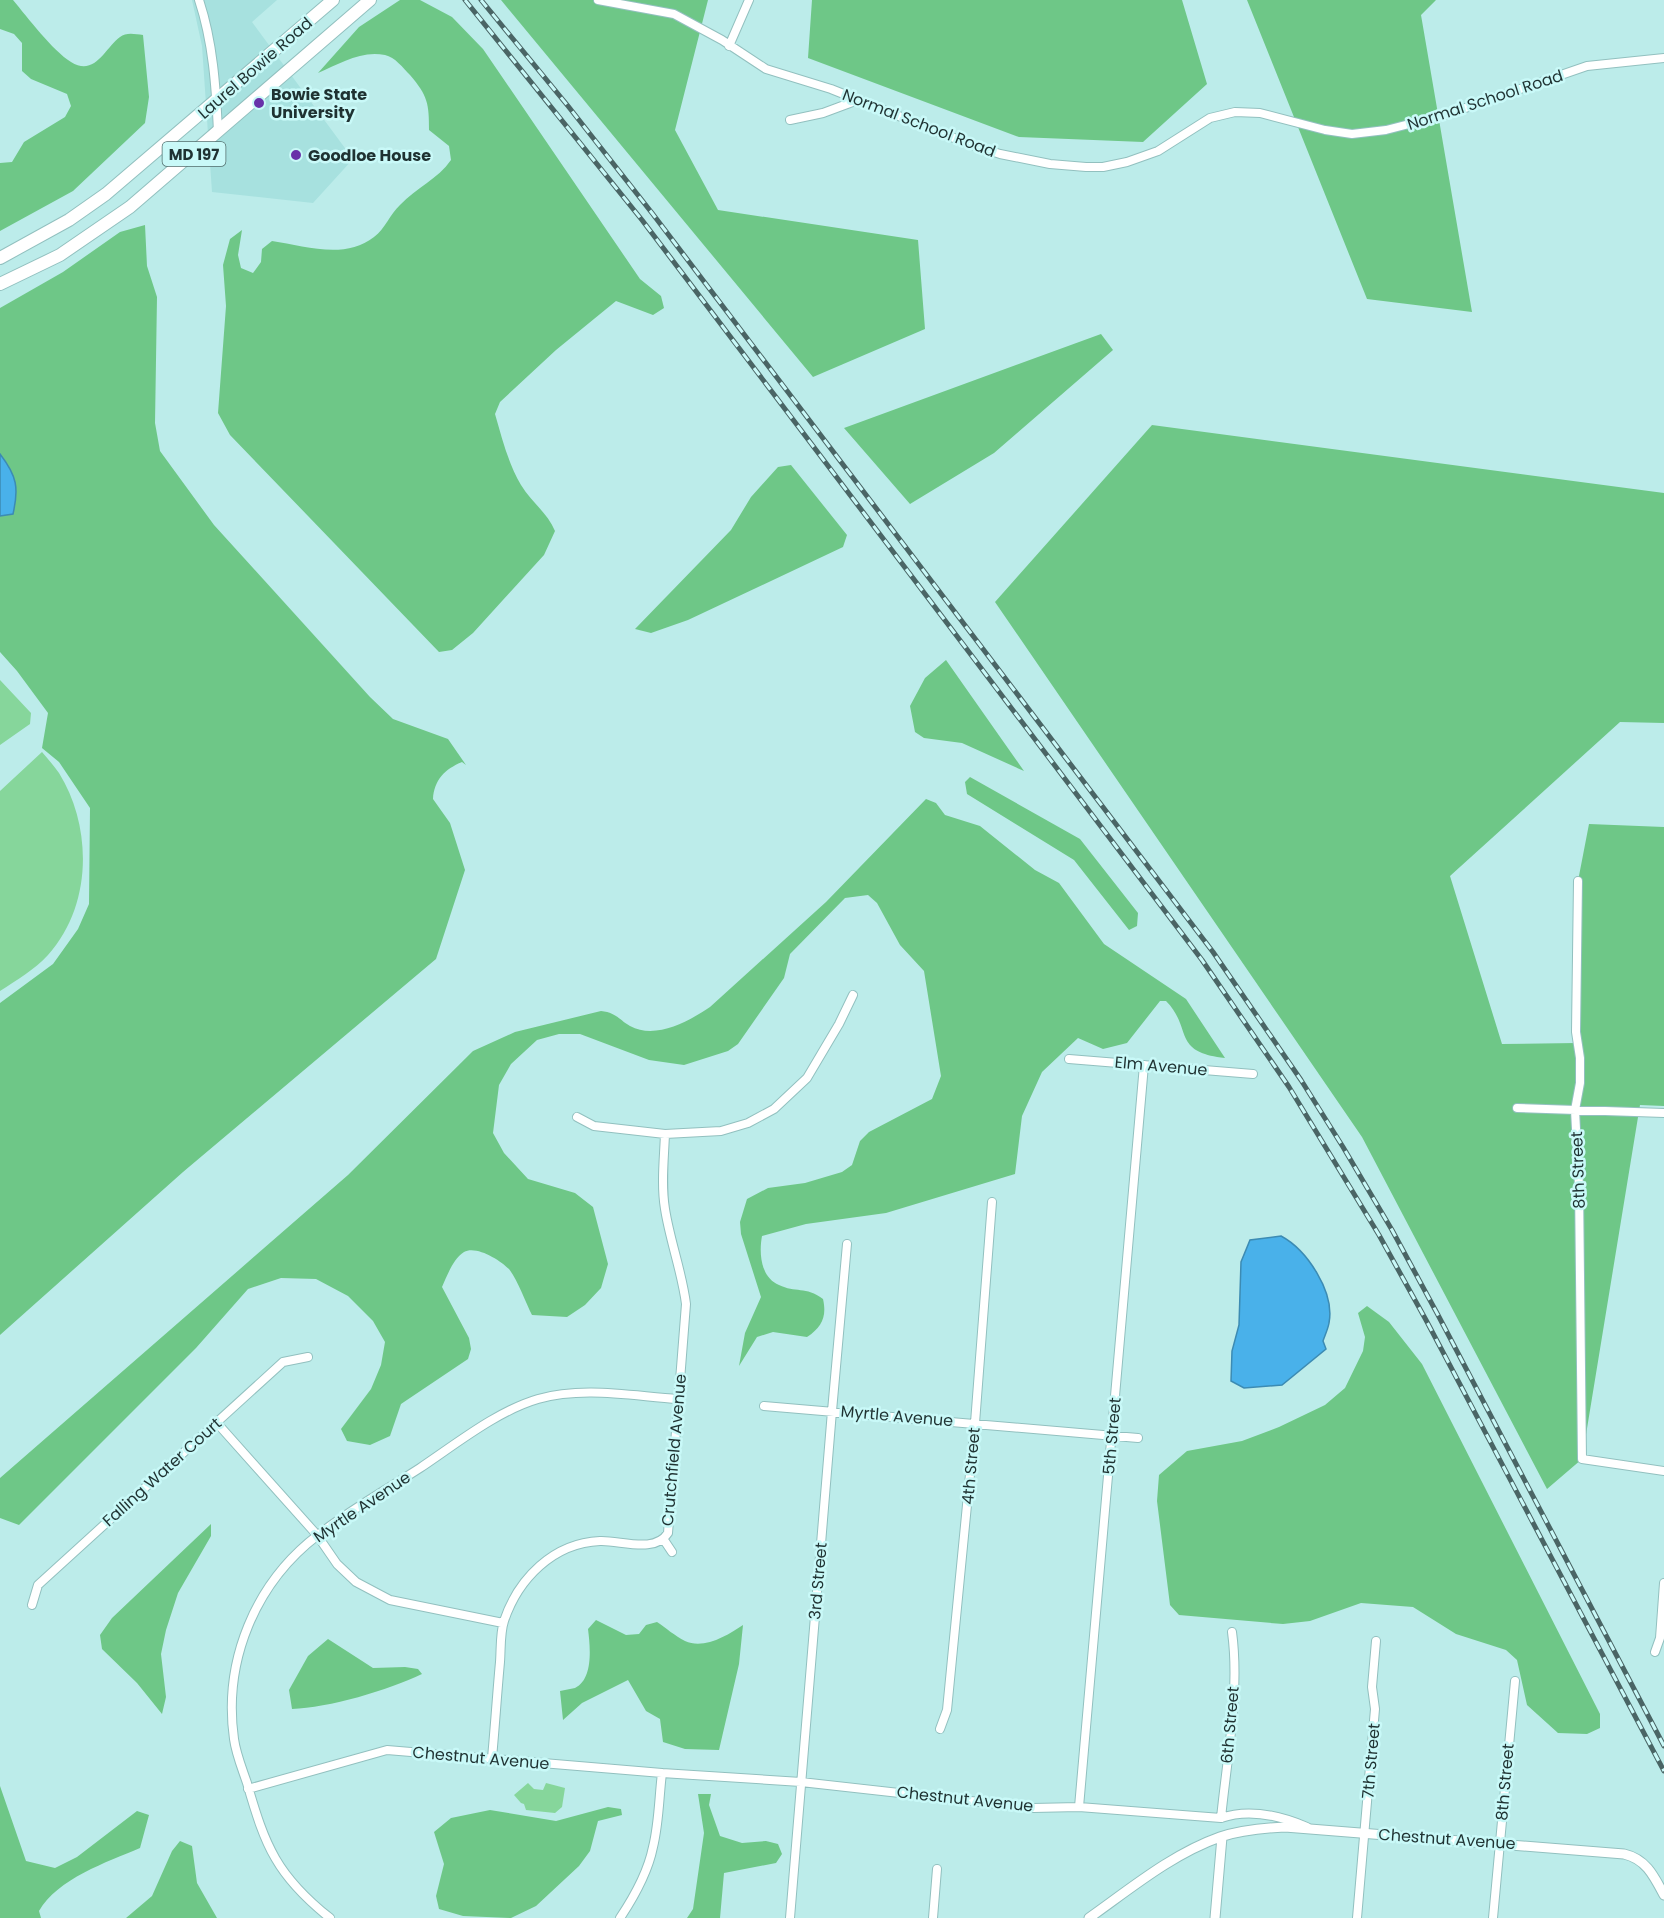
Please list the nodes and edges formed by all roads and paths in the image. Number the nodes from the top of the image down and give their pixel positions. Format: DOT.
graph roads {
  1 [pos="199,0"];
  2 [pos="333,0"];
  3 [pos="370,0"];
  4 [pos="598,0"];
  5 [pos="749,0"];
  6 [pos="729,46"];
  7 [pos="1664,58"];
  8 [pos="858,100"];
  9 [pos="216,102"];
  10 [pos="789,120"];
  11 [pos="218,132"];
  12 [pos="0,258"];
  13 [pos="0,284"];
  14 [pos="1578,881"];
  15 [pos="853,995"];
  16 [pos="1069,1059"];
  17 [pos="1144,1065"];
  18 [pos="1253,1074"];
  19 [pos="1517,1108"];
  20 [pos="1575,1110"];
  21 [pos="1664,1113"];
  22 [pos="577,1117"];
  23 [pos="665,1134"];
  24 [pos="992,1202"];
  25 [pos="848,1244"];
  26 [pos="308,1357"];
  27 [pos="678,1399"];
  28 [pos="764,1406"];
  29 [pos="832,1411"];
  30 [pos="217,1423"];
  31 [pos="975,1423"];
  32 [pos="1112,1434"];
  33 [pos="1138,1438"];
  34 [pos="1664,1471"];
  35 [pos="317,1535"];
  36 [pos="664,1540"];
  37 [pos="672,1552"];
  38 [pos="1664,1583"];
  39 [pos="32,1605"];
  40 [pos="503,1623"];
  41 [pos="1232,1632"];
  42 [pos="1376,1641"];
  43 [pos="1655,1652"];
  44 [pos="1515,1681"];
  45 [pos="940,1729"];
  46 [pos="492,1758"];
  47 [pos="662,1773"];
  48 [pos="801,1782"];
  49 [pos="248,1789"];
  50 [pos="1079,1807"];
  51 [pos="1221,1818"];
  52 [pos="1310,1828"];
  53 [pos="1365,1832"];
  54 [pos="1222,1837"];
  55 [pos="1499,1843"];
  56 [pos="937,1869"];
  57 [pos="1664,1895"];
  58 [pos="330,1918"];
  59 [pos="620,1918"];
  60 [pos="790,1918"];
  61 [pos="933,1918"];
  62 [pos="1089,1918"];
  63 [pos="1215,1918"];
  64 [pos="1357,1918"];
  65 [pos="1493,1918"];
  1 -- 9 [label="street"];
  2 -- 9 [label="main road, Laurel Bowie Road / MD 197"];
  3 -- 11 [label="main road, Laurel Bowie Road / MD 197"];
  4 -- 6 [label="street, Normal School Road"];
  5 -- 6 [label="street"];
  6 -- 8 [label="street, Normal School Road"];
  7 -- 8 [label="street, Normal School Road"];
  8 -- 10 [label="street"];
  9 -- 11 [label="street"];
  9 -- 12 [label="main road, Laurel Bowie Road / MD 197"];
  11 -- 13 [label="main road, Laurel Bowie Road / MD 197"];
  14 -- 20 [label="street, 8th Street"];
  15 -- 23 [label="street"];
  16 -- 17 [label="street, Elm Avenue"];
  17 -- 18 [label="street, Elm Avenue"];
  17 -- 32 [label="street, 5th Street"];
  19 -- 20 [label="street"];
  20 -- 21 [label="street"];
  20 -- 34 [label="street, 8th Street"];
  22 -- 23 [label="street"];
  23 -- 27 [label="street, Crutchfield Avenue"];
  24 -- 31 [label="street, 4th Street"];
  25 -- 29 [label="street, 3rd Street"];
  26 -- 30 [label="street, Falling Water Court"];
  27 -- 35 [label="street, Myrtle Avenue"];
  27 -- 36 [label="street, Crutchfield Avenue"];
  28 -- 29 [label="street, Myrtle Avenue"];
  29 -- 31 [label="street, Myrtle Avenue"];
  29 -- 48 [label="street, 3rd Street"];
  30 -- 35 [label="street"];
  30 -- 39 [label="street, Falling Water Court"];
  31 -- 32 [label="street, Myrtle Avenue"];
  31 -- 45 [label="street, 4th Street"];
  32 -- 33 [label="street, Myrtle Avenue"];
  32 -- 50 [label="street, 5th Street"];
  35 -- 40 [label="street"];
  35 -- 49 [label="street, Myrtle Avenue"];
  36 -- 37 [label="street"];
  36 -- 40 [label="street, Crutchfield Avenue"];
  38 -- 43 [label="street"];
  40 -- 46 [label="street, Crutchfield Avenue"];
  41 -- 51 [label="street, 6th Street"];
  42 -- 53 [label="street, 7th Street"];
  44 -- 55 [label="street, 8th Street"];
  46 -- 47 [label="street, Chestnut Avenue"];
  46 -- 49 [label="street, Chestnut Avenue"];
  47 -- 48 [label="street, Chestnut Avenue"];
  47 -- 59 [label="street"];
  48 -- 50 [label="street, Chestnut Avenue"];
  48 -- 60 [label="street, 3rd Street"];
  49 -- 58 [label="street, Myrtle Avenue"];
  50 -- 51 [label="street, Chestnut Avenue"];
  51 -- 52 [label="street, Chestnut Avenue"];
  52 -- 53 [label="street, Chestnut Avenue"];
  52 -- 54 [label="street"];
  53 -- 55 [label="street, Chestnut Avenue"];
  53 -- 64 [label="street, 7th Street"];
  54 -- 62 [label="street"];
  54 -- 63 [label="street"];
  55 -- 57 [label="street, Chestnut Avenue"];
  55 -- 65 [label="street, 8th Street"];
  56 -- 61 [label="street"];
}
